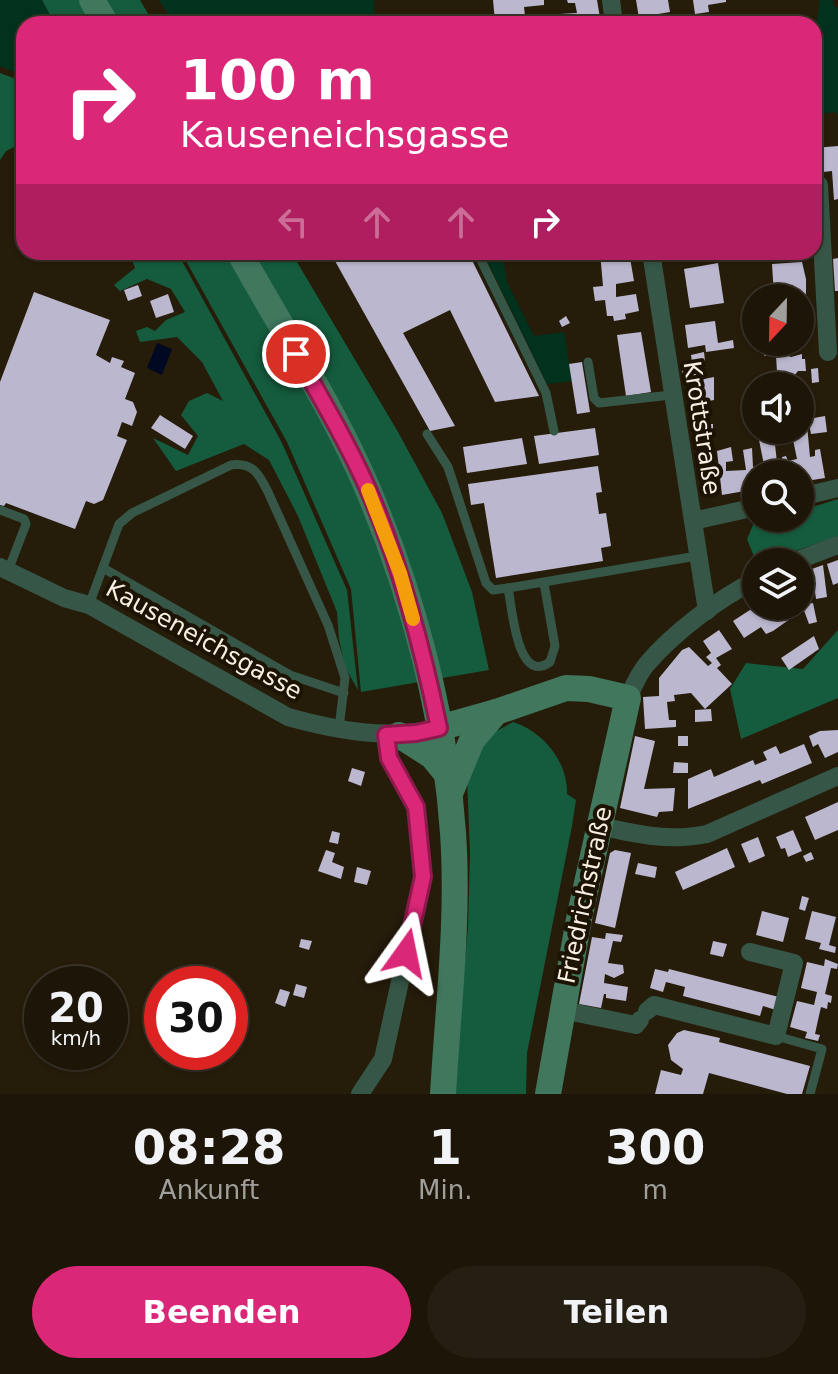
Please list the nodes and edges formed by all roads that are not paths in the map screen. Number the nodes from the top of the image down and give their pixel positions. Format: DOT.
graph roads {
  1 [pos="822,212"];
  2 [pos="825,240"];
  3 [pos="243,260"];
  4 [pos="481,260"];
  5 [pos="657,260"];
  6 [pos="828,352"];
  7 [pos="588,362"];
  8 [pos="671,395"];
  9 [pos="554,431"];
  10 [pos="427,434"];
  11 [pos="838,488"];
  12 [pos="814,494"];
  13 [pos="0,510"];
  14 [pos="742,510"];
  15 [pos="693,521"];
  16 [pos="838,545"];
  17 [pos="814,554"];
  18 [pos="697,556"];
  19 [pos="103,568"];
  20 [pos="4,569"];
  21 [pos="544,583"];
  22 [pos="508,588"];
  23 [pos="742,589"];
  24 [pos="89,605"];
  25 [pos="707,611"];
  26 [pos="344,693"];
  27 [pos="628,698"];
  28 [pos="496,712"];
  29 [pos="339,728"];
  30 [pos="439,728"];
  31 [pos="392,735"];
  32 [pos="838,776"];
  33 [pos="447,784"];
  34 [pos="599,826"];
  35 [pos="750,952"];
  36 [pos="562,1010"];
  37 [pos="776,1036"];
  38 [pos="360,1094"];
  39 [pos="443,1094"];
  40 [pos="548,1094"];
  41 [pos="810,1094"];
  1 -- 2 [label="street"];
  2 -- 6 [label="street"];
  3 -- 30 [label="main road"];
  4 -- 9 [label="lane"];
  5 -- 8 [label="street, Krottstraße"];
  7 -- 8 [label="lane"];
  8 -- 15 [label="street, Krottstraße"];
  10 -- 22 [label="lane"];
  11 -- 12 [label="street"];
  13 -- 20 [label="lane"];
  14 -- 15 [label="street"];
  15 -- 18 [label="street, Krottstraße"];
  16 -- 17 [label="street"];
  18 -- 21 [label="lane"];
  18 -- 25 [label="street, Krottstraße"];
  19 -- 24 [label="lane"];
  19 -- 26 [label="lane"];
  19 -- 26 [label="lane"];
  20 -- 24 [label="street, Kauseneichsgasse"];
  21 -- 22 [label="lane"];
  21 -- 22 [label="lane"];
  23 -- 25 [label="street, Friedrichstraße"];
  24 -- 29 [label="street, Kauseneichsgasse"];
  25 -- 27 [label="street, Friedrichstraße"];
  26 -- 29 [label="lane"];
  27 -- 28 [label="main road"];
  27 -- 34 [label="main road, Friedrichstraße"];
  28 -- 30 [label="main road"];
  28 -- 33 [label="main road"];
  29 -- 31 [label="street, Kauseneichsgasse"];
  30 -- 31 [label="street, Kauseneichsgasse"];
  30 -- 33 [label="main road"];
  31 -- 33 [label="main road"];
  31 -- 38 [label="street"];
  32 -- 34 [label="street"];
  33 -- 39 [label="main road"];
  34 -- 36 [label="main road, Friedrichstraße"];
  35 -- 37 [label="street"];
  36 -- 37 [label="street"];
  36 -- 40 [label="main road, Friedrichstraße"];
  37 -- 41 [label="lane"];
}
